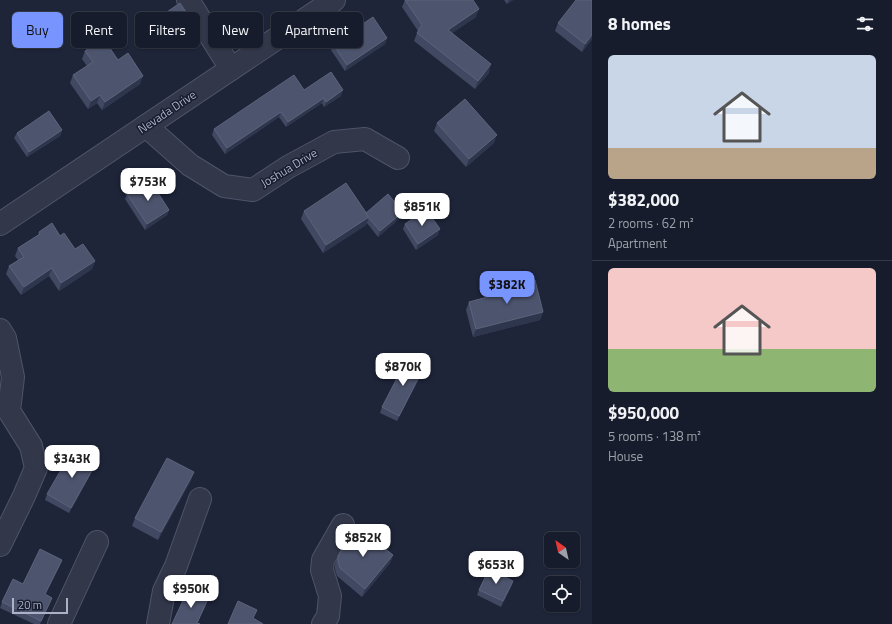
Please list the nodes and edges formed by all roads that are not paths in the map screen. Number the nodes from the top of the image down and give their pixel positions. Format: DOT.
graph roads {
  1 [pos="188,0"];
  2 [pos="334,0"];
  3 [pos="231,69"];
  4 [pos="146,126"];
  5 [pos="398,158"];
  6 [pos="0,224"];
  7 [pos="0,330"];
  8 [pos="200,499"];
  9 [pos="343,525"];
  10 [pos="97,542"];
  11 [pos="0,545"];
  12 [pos="59,624"];
  13 [pos="158,624"];
  14 [pos="323,624"];
  1 -- 3 [label="street"];
  2 -- 3 [label="street, Nevada Drive"];
  3 -- 4 [label="street, Nevada Drive"];
  4 -- 5 [label="street, Joshua Drive"];
  4 -- 6 [label="street, Nevada Drive"];
  7 -- 11 [label="street"];
  8 -- 13 [label="street"];
  9 -- 14 [label="street"];
  10 -- 12 [label="street"];
}
